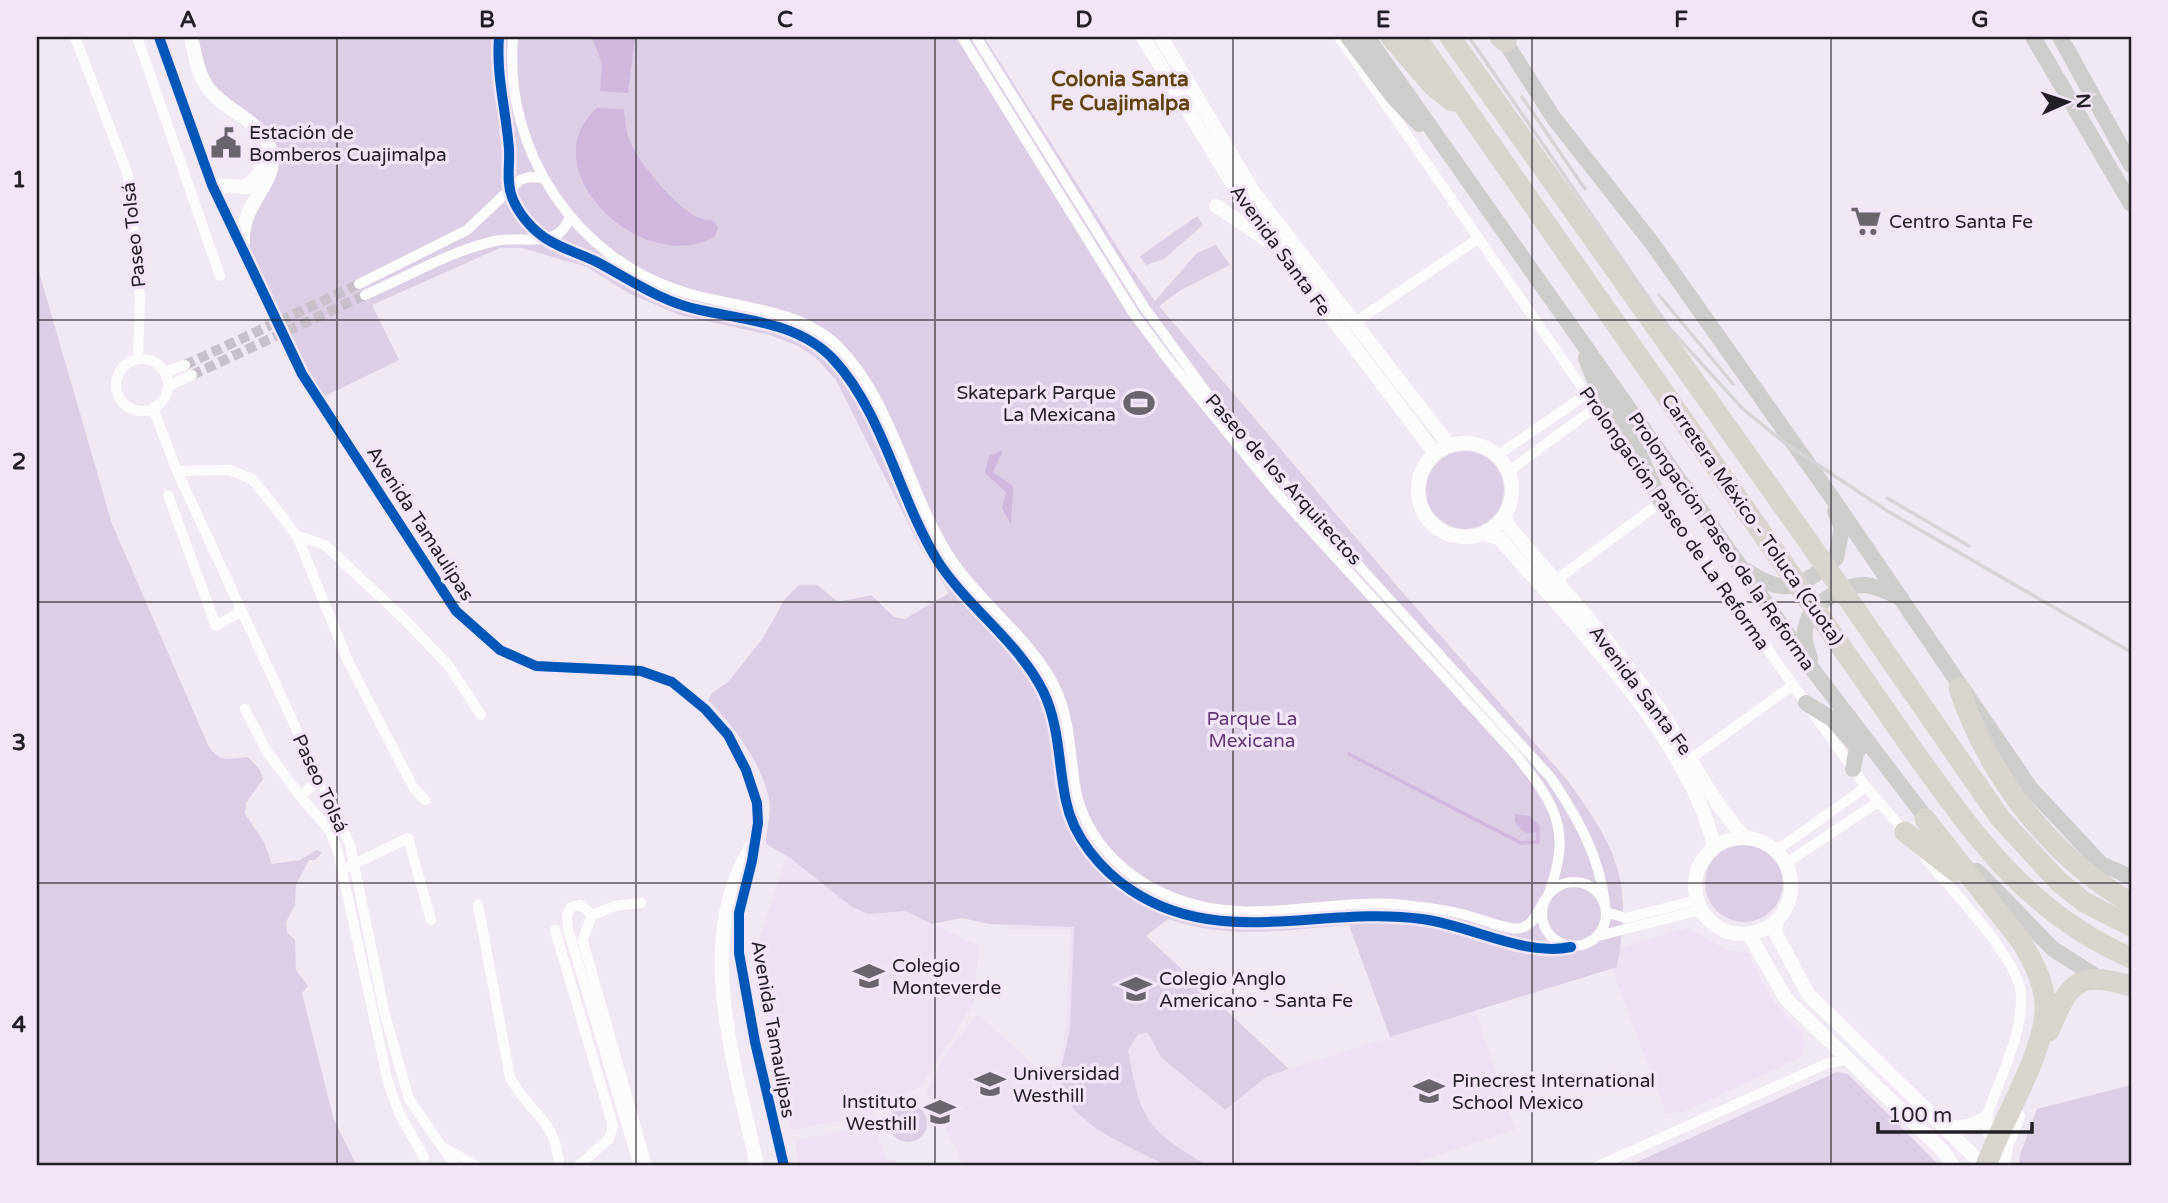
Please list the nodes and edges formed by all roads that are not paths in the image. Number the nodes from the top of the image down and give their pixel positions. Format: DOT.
graph roads {
  1 [pos="75,37"];
  2 [pos="137,37"];
  3 [pos="159,37"];
  4 [pos="183,37"];
  5 [pos="191,37"];
  6 [pos="499,37"];
  7 [pos="513,37"];
  8 [pos="962,37"];
  9 [pos="976,37"];
  10 [pos="1143,37"];
  11 [pos="1161,37"];
  12 [pos="1339,37"];
  13 [pos="1348,37"];
  14 [pos="1367,37"];
  15 [pos="1391,37"];
  16 [pos="1416,37"];
  17 [pos="1450,37"];
  18 [pos="2033,37"];
  19 [pos="2060,37"];
  20 [pos="1503,39"];
  21 [pos="1471,115"];
  22 [pos="1027,116"];
  23 [pos="1016,122"];
  24 [pos="1459,165"];
  25 [pos="2131,165"];
  26 [pos="543,178"];
  27 [pos="212,185"];
  28 [pos="510,189"];
  29 [pos="2131,204"];
  30 [pos="1216,206"];
  31 [pos="570,217"];
  32 [pos="1479,238"];
  33 [pos="548,240"];
  34 [pos="1278,247"];
  35 [pos="244,248"];
  36 [pos="220,276"];
  37 [pos="359,284"];
  38 [pos="365,295"];
  39 [pos="1139,310"];
  40 [pos="1354,323"];
  41 [pos="1578,336"];
  42 [pos="833,342"];
  43 [pos="824,351"];
  44 [pos="138,358"];
  45 [pos="186,365"];
  46 [pos="165,372"];
  47 [pos="192,375"];
  48 [pos="168,386"];
  49 [pos="1587,394"];
  50 [pos="1596,407"];
  51 [pos="153,408"];
  52 [pos="1449,445"];
  53 [pos="1435,453"];
  54 [pos="1498,455"];
  55 [pos="177,471"];
  56 [pos="1509,471"];
  57 [pos="1828,492"];
  58 [pos="168,495"];
  59 [pos="1661,502"];
  60 [pos="1504,517"];
  61 [pos="1482,534"];
  62 [pos="297,536"];
  63 [pos="1738,565"];
  64 [pos="1555,581"];
  65 [pos="1901,598"];
  66 [pos="242,611"];
  67 [pos="1424,634"];
  68 [pos="1414,643"];
  69 [pos="1813,670"];
  70 [pos="1793,685"];
  71 [pos="1959,688"];
  72 [pos="1056,689"];
  73 [pos="1045,695"];
  74 [pos="1806,703"];
  75 [pos="245,709"];
  76 [pos="481,715"];
  77 [pos="1858,741"];
  78 [pos="1692,758"];
  79 [pos="1853,769"];
  80 [pos="320,779"];
  81 [pos="1866,787"];
  82 [pos="300,796"];
  83 [pos="425,800"];
  84 [pos="1878,802"];
  85 [pos="1925,819"];
  86 [pos="1905,832"];
  87 [pos="1743,836"];
  88 [pos="754,842"];
  89 [pos="1714,846"];
  90 [pos="1777,850"];
  91 [pos="1786,863"];
  92 [pos="342,870"];
  93 [pos="2131,877"];
  94 [pos="1985,895"];
  95 [pos="1547,897"];
  96 [pos="641,903"];
  97 [pos="2131,903"];
  98 [pos="478,905"];
  99 [pos="1699,905"];
  100 [pos="1373,909"];
  101 [pos="1606,909"];
  102 [pos="592,915"];
  103 [pos="431,920"];
  104 [pos="1777,921"];
  105 [pos="2131,926"];
  106 [pos="555,929"];
  107 [pos="1749,934"];
  108 [pos="1598,936"];
  109 [pos="1571,947"];
  110 [pos="2131,957"];
  111 [pos="2122,986"];
  112 [pos="2131,992"];
  113 [pos="1856,1041"];
  114 [pos="755,1042"];
  115 [pos="729,1046"];
  116 [pos="1848,1060"];
  117 [pos="1986,1118"];
  118 [pos="1947,1128"];
  119 [pos="2012,1132"];
  120 [pos="439,1144"];
  121 [pos="424,1157"];
  122 [pos="455,1166"];
  123 [pos="477,1166"];
  124 [pos="559,1166"];
  125 [pos="578,1166"];
  126 [pos="639,1166"];
  127 [pos="647,1166"];
  128 [pos="757,1166"];
  129 [pos="784,1166"];
  130 [pos="1598,1166"];
  131 [pos="1953,1166"];
  132 [pos="1985,1166"];
  133 [pos="1996,1166"];
  134 [pos="2003,1166"];
  1 -- 44 [label="street, Paseo Tolsá"];
  2 -- 36 [label="street"];
  3 -- 27 [label="street, Avenida Tamaulipas"];
  4 -- 27 [label="street"];
  5 -- 35 [label="street, Avenida Tamaulipas"];
  6 -- 28 [label="street"];
  7 -- 26 [label="street"];
  8 -- 23 [label="street, Paseo de los Arquitectos"];
  9 -- 22 [label="street, Paseo de los Arquitectos"];
  10 -- 34 [label="street, Avenida Santa Fe"];
  11 -- 40 [label="street, Avenida Santa Fe"];
  12 -- 32 [label="street, Prolongación Paseo de La Reforma"];
  13 -- 24 [label="main road"];
  14 -- 24 [label="main road, Prolongación Paseo de la Reforma"];
  15 -- 21 [label="highway"];
  16 -- 21 [label="highway, Carretera México - Toluca (Cuota)"];
  17 -- 105 [label="highway, Carretera México - Toluca (Cuota)"];
  18 -- 29 [label="main road"];
  19 -- 25 [label="main road"];
  20 -- 57 [label="main road"];
  21 -- 110 [label="highway, Carretera México - Toluca (Cuota)"];
  22 -- 23 [label="street"];
  22 -- 39 [label="street, Paseo de los Arquitectos"];
  23 -- 39 [label="street, Paseo de los Arquitectos"];
  24 -- 41 [label="main road, Prolongación Paseo de la Reforma"];
  26 -- 28 [label="street"];
  26 -- 31 [label="street"];
  27 -- 35 [label="street, Avenida Tamaulipas"];
  28 -- 33 [label="street"];
  28 -- 37 [label="street"];
  30 -- 34 [label="street"];
  31 -- 33 [label="street"];
  31 -- 42 [label="street"];
  32 -- 40 [label="street"];
  32 -- 49 [label="street, Prolongación Paseo de La Reforma"];
  33 -- 38 [label="street"];
  33 -- 43 [label="street"];
  34 -- 53 [label="street, Avenida Santa Fe"];
  35 -- 88 [label="street, Avenida Tamaulipas"];
  39 -- 67 [label="street, Paseo de los Arquitectos"];
  39 -- 68 [label="street, Paseo de los Arquitectos"];
  40 -- 52 [label="street, Avenida Santa Fe"];
  41 -- 59 [label="main road"];
  41 -- 63 [label="main road, Prolongación Paseo de la Reforma"];
  42 -- 43 [label="street"];
  42 -- 72 [label="street"];
  43 -- 73 [label="street"];
  44 -- 46 [label="street"];
  44 -- 51 [label="street"];
  45 -- 46 [label="street"];
  46 -- 48 [label="street"];
  47 -- 48 [label="street"];
  48 -- 51 [label="street"];
  49 -- 50 [label="street, Prolongación Paseo de La Reforma"];
  49 -- 54 [label="street"];
  50 -- 56 [label="street"];
  50 -- 59 [label="street, Prolongación Paseo de La Reforma"];
  51 -- 55 [label="street, Paseo Tolsá"];
  52 -- 53 [label="street"];
  52 -- 54 [label="street"];
  53 -- 61 [label="street"];
  54 -- 56 [label="street"];
  55 -- 62 [label="street"];
  55 -- 66 [label="street, Paseo Tolsá"];
  56 -- 60 [label="street"];
  57 -- 63 [label="main road"];
  57 -- 65 [label="main road"];
  58 -- 66 [label="street"];
  59 -- 64 [label="street"];
  59 -- 70 [label="street, Prolongación Paseo de La Reforma"];
  60 -- 61 [label="street"];
  60 -- 64 [label="street, Avenida Santa Fe"];
  61 -- 89 [label="street, Avenida Santa Fe"];
  62 -- 76 [label="street"];
  62 -- 83 [label="street"];
  63 -- 69 [label="main road, Prolongación Paseo de la Reforma"];
  64 -- 78 [label="street, Avenida Santa Fe"];
  65 -- 69 [label="main road"];
  65 -- 71 [label="main road"];
  66 -- 80 [label="street, Paseo Tolsá"];
  67 -- 68 [label="street"];
  67 -- 101 [label="street, Paseo de los Arquitectos"];
  68 -- 95 [label="street, Paseo de los Arquitectos"];
  69 -- 77 [label="main road, Prolongación Paseo de la Reforma"];
  70 -- 74 [label="street, Prolongación Paseo de La Reforma"];
  70 -- 78 [label="street"];
  71 -- 93 [label="main road"];
  71 -- 97 [label="highway"];
  72 -- 73 [label="street"];
  72 -- 100 [label="street"];
  73 -- 100 [label="street"];
  74 -- 77 [label="main road"];
  74 -- 79 [label="street, Prolongación Paseo de La Reforma"];
  75 -- 82 [label="street"];
  77 -- 79 [label="main road"];
  77 -- 85 [label="main road"];
  78 -- 87 [label="street, Avenida Santa Fe"];
  79 -- 81 [label="street, Prolongación Paseo de La Reforma"];
  80 -- 82 [label="street"];
  80 -- 120 [label="street, Paseo Tolsá"];
  81 -- 84 [label="street, Prolongación Paseo de La Reforma"];
  81 -- 90 [label="street"];
  82 -- 92 [label="street"];
  84 -- 86 [label="street, Prolongación Paseo de La Reforma"];
  84 -- 91 [label="street"];
  85 -- 94 [label="highway"];
  85 -- 111 [label="main road"];
  86 -- 94 [label="highway"];
  86 -- 117 [label="street, Prolongación Paseo de La Reforma"];
  87 -- 89 [label="street"];
  87 -- 90 [label="street"];
  88 -- 114 [label="street, Avenida Tamaulipas"];
  88 -- 115 [label="street, Avenida Tamaulipas"];
  89 -- 99 [label="street"];
  90 -- 91 [label="street"];
  91 -- 104 [label="street"];
  92 -- 103 [label="street"];
  92 -- 121 [label="street"];
  94 -- 132 [label="highway"];
  95 -- 100 [label="street"];
  95 -- 101 [label="street"];
  95 -- 109 [label="street"];
  96 -- 102 [label="street"];
  98 -- 124 [label="street"];
  99 -- 101 [label="street"];
  99 -- 107 [label="street"];
  99 -- 108 [label="street"];
  100 -- 109 [label="street"];
  101 -- 108 [label="street"];
  102 -- 126 [label="street"];
  102 -- 127 [label="street"];
  104 -- 107 [label="street"];
  104 -- 113 [label="street"];
  106 -- 125 [label="street"];
  107 -- 116 [label="street"];
  108 -- 109 [label="street"];
  111 -- 112 [label="main road"];
  111 -- 119 [label="street"];
  111 -- 133 [label="highway"];
  113 -- 116 [label="street"];
  113 -- 118 [label="street"];
  114 -- 115 [label="street"];
  114 -- 129 [label="street, Avenida Tamaulipas"];
  115 -- 128 [label="street, Avenida Tamaulipas"];
  116 -- 130 [label="street"];
  116 -- 131 [label="street"];
  117 -- 118 [label="street"];
  117 -- 119 [label="street"];
  118 -- 132 [label="street"];
  119 -- 134 [label="street"];
  120 -- 122 [label="street, Paseo Tolsá"];
  120 -- 123 [label="street"];
}
